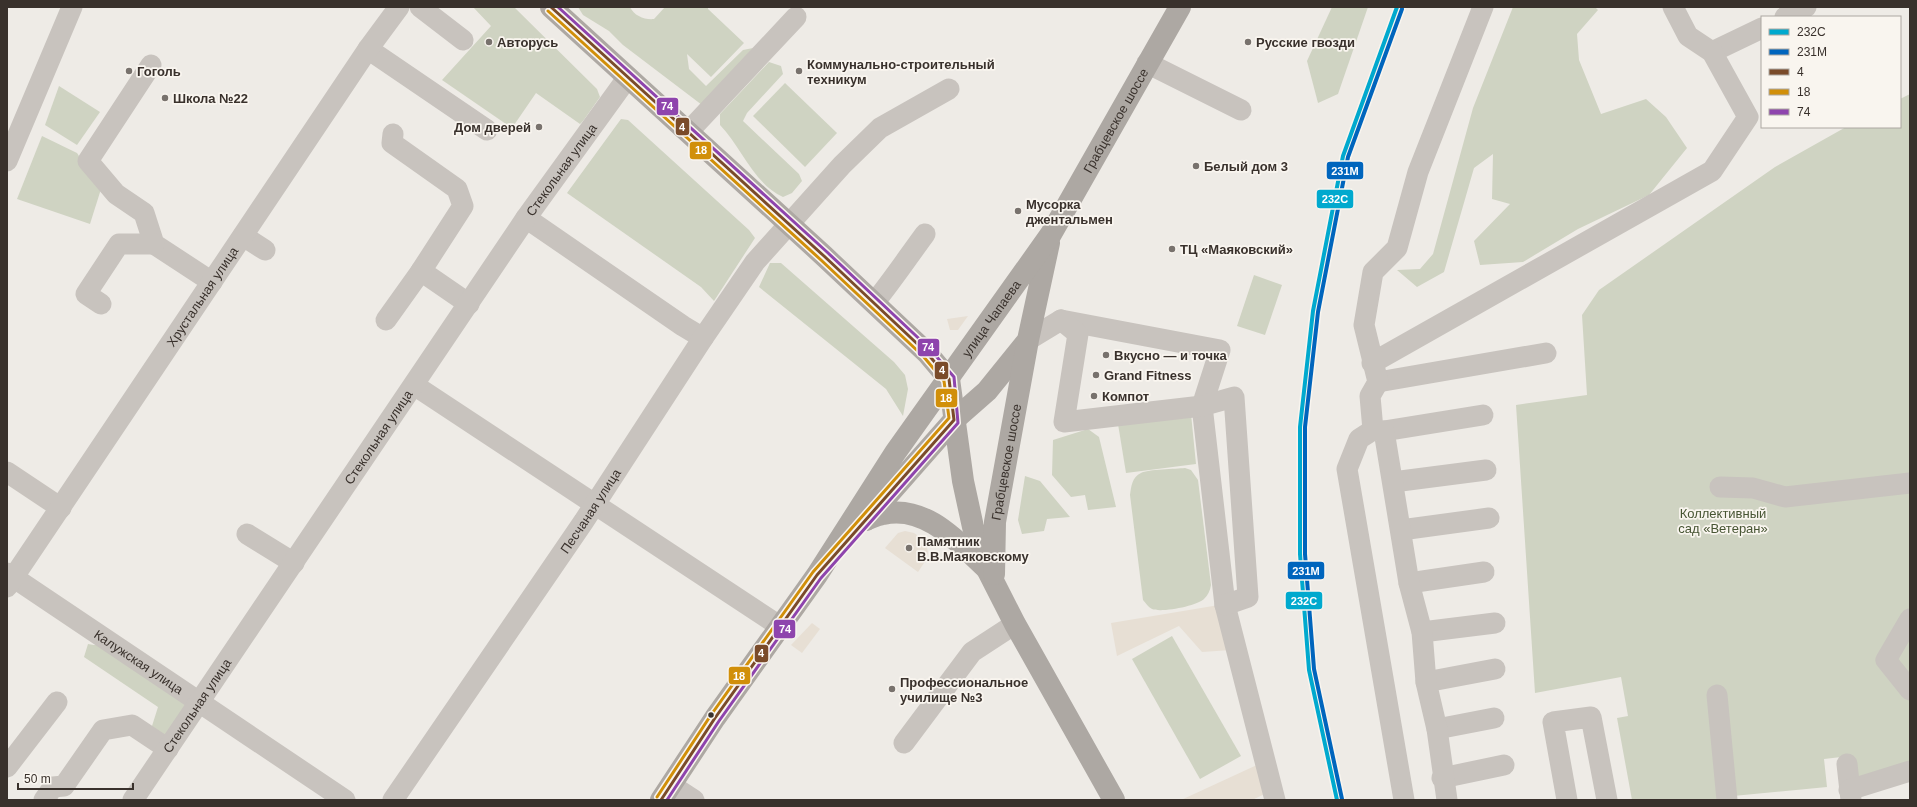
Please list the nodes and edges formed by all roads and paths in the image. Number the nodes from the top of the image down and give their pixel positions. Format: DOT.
graph roads {
  1 [pos="399,7"];
  2 [pos="420,7"];
  3 [pos="551,7"];
  4 [pos="1180,7"];
  5 [pos="1483,7"];
  6 [pos="1673,7"];
  7 [pos="1806,7"];
  8 [pos="1814,7"];
  9 [pos="66,13"];
  10 [pos="1787,16"];
  11 [pos="1818,16"];
  12 [pos="796,17"];
  13 [pos="1761,28"];
  14 [pos="463,40"];
  15 [pos="368,49"];
  16 [pos="1712,52"];
  17 [pos="1147,63"];
  18 [pos="151,65"];
  19 [pos="628,77"];
  20 [pos="949,89"];
  21 [pos="1241,110"];
  22 [pos="487,130"];
  23 [pos="688,131"];
  24 [pos="393,134"];
  25 [pos="7,161"];
  26 [pos="526,218"];
  27 [pos="789,224"];
  28 [pos="925,234"];
  29 [pos="1051,234"];
  30 [pos="243,236"];
  31 [pos="154,244"];
  32 [pos="265,250"];
  33 [pos="420,271"];
  34 [pos="212,282"];
  35 [pos="874,303"];
  36 [pos="101,304"];
  37 [pos="469,304"];
  38 [pos="386,320"];
  39 [pos="1061,320"];
  40 [pos="703,338"];
  41 [pos="1028,340"];
  42 [pos="1546,353"];
  43 [pos="1375,373"];
  44 [pos="949,379"];
  45 [pos="414,385"];
  46 [pos="1202,406"];
  47 [pos="1483,415"];
  48 [pos="954,420"];
  49 [pos="1379,431"];
  50 [pos="1486,470"];
  51 [pos="7,472"];
  52 [pos="1393,482"];
  53 [pos="1910,483"];
  54 [pos="1720,487"];
  55 [pos="596,503"];
  56 [pos="61,508"];
  57 [pos="1489,518"];
  58 [pos="865,520"];
  59 [pos="1401,530"];
  60 [pos="247,534"];
  61 [pos="294,563"];
  62 [pos="1484,572"];
  63 [pos="817,575"];
  64 [pos="990,577"];
  65 [pos="9,579"];
  66 [pos="1409,583"];
  67 [pos="1226,605"];
  68 [pos="1910,619"];
  69 [pos="1015,624"];
  70 [pos="1495,624"];
  71 [pos="781,627"];
  72 [pos="1422,632"];
  73 [pos="1495,669"];
  74 [pos="1426,682"];
  75 [pos="1910,690"];
  76 [pos="1716,695"];
  77 [pos="57,702"];
  78 [pos="200,702"];
  79 [pos="1494,718"];
  80 [pos="1437,729"];
  81 [pos="904,743"];
  82 [pos="168,749"];
  83 [pos="1847,764"];
  84 [pos="1504,765"];
  85 [pos="7,767"];
  86 [pos="1910,771"];
  87 [pos="1442,778"];
  88 [pos="666,792"];
  89 [pos="1850,795"];
  90 [pos="44,800"];
  91 [pos="133,800"];
  92 [pos="345,800"];
  93 [pos="393,800"];
  94 [pos="694,800"];
  95 [pos="1114,800"];
  96 [pos="1275,800"];
  97 [pos="1404,800"];
  98 [pos="1447,800"];
  99 [pos="1567,800"];
  100 [pos="1607,800"];
  101 [pos="1727,800"];
  1 -- 15 [label="street, Хрустальная улица"];
  2 -- 14 [label="street"];
  3 -- 19 [label="main road"];
  4 -- 17 [label="main road, Грабцевское шоссе"];
  5 -- 43 [label="street"];
  6 -- 16 [label="street"];
  7 -- 10 [label="street"];
  8 -- 11 [label="street"];
  9 -- 25 [label="street"];
  12 -- 23 [label="street"];
  13 -- 16 [label="street"];
  15 -- 22 [label="street"];
  15 -- 30 [label="street, Хрустальная улица"];
  16 -- 43 [label="street"];
  17 -- 21 [label="street"];
  17 -- 29 [label="main road, Грабцевское шоссе"];
  18 -- 31 [label="street"];
  19 -- 23 [label="main road"];
  19 -- 26 [label="street, Стекольная улица"];
  20 -- 27 [label="street, Песчаная улица"];
  23 -- 27 [label="main road"];
  24 -- 33 [label="street"];
  26 -- 37 [label="street, Стекольная улица"];
  26 -- 40 [label="street"];
  27 -- 35 [label="main road"];
  27 -- 40 [label="street, Песчаная улица"];
  28 -- 35 [label="street"];
  29 -- 41 [label="main road, Грабцевское шоссе"];
  29 -- 44 [label="main road, улица Чапаева"];
  30 -- 32 [label="street"];
  30 -- 34 [label="street, Хрустальная улица"];
  31 -- 34 [label="street"];
  31 -- 36 [label="street"];
  33 -- 37 [label="street"];
  33 -- 38 [label="street"];
  34 -- 56 [label="street, Хрустальная улица"];
  35 -- 44 [label="main road"];
  37 -- 45 [label="street, Стекольная улица"];
  39 -- 41 [label="street"];
  39 -- 46 [label="street"];
  39 -- 46 [label="street"];
  40 -- 55 [label="street, Песчаная улица"];
  41 -- 48 [label="main road"];
  41 -- 64 [label="main road, Грабцевское шоссе"];
  42 -- 43 [label="street"];
  43 -- 49 [label="street"];
  44 -- 48 [label="main road"];
  44 -- 63 [label="main road, улица Чапаева"];
  45 -- 55 [label="street"];
  45 -- 61 [label="street, Стекольная улица"];
  46 -- 67 [label="street"];
  46 -- 67 [label="street"];
  47 -- 49 [label="street"];
  48 -- 58 [label="main road"];
  48 -- 64 [label="main road"];
  49 -- 52 [label="street"];
  49 -- 97 [label="street"];
  50 -- 52 [label="street"];
  51 -- 56 [label="street"];
  52 -- 59 [label="street"];
  53 -- 54 [label="street"];
  55 -- 71 [label="street"];
  55 -- 93 [label="street, Песчаная улица"];
  56 -- 65 [label="street, Хрустальная улица"];
  57 -- 59 [label="street"];
  58 -- 63 [label="main road"];
  58 -- 64 [label="main road"];
  59 -- 66 [label="street"];
  60 -- 61 [label="street"];
  61 -- 78 [label="street, Стекольная улица"];
  62 -- 66 [label="street"];
  63 -- 71 [label="main road, улица Чапаева"];
  64 -- 69 [label="main road, Грабцевское шоссе"];
  65 -- 78 [label="street, Калужская улица"];
  66 -- 72 [label="street"];
  67 -- 96 [label="street"];
  68 -- 75 [label="street"];
  69 -- 81 [label="street"];
  69 -- 95 [label="main road, Грабцевское шоссе"];
  70 -- 72 [label="street"];
  71 -- 88 [label="main road, улица Чапаева"];
  72 -- 74 [label="street"];
  73 -- 74 [label="street"];
  74 -- 80 [label="street"];
  76 -- 101 [label="street"];
  77 -- 85 [label="street"];
  78 -- 82 [label="street, Стекольная улица"];
  78 -- 92 [label="street, Калужская улица"];
  79 -- 80 [label="street"];
  80 -- 87 [label="street"];
  82 -- 90 [label="street"];
  82 -- 91 [label="street, Стекольная улица"];
  83 -- 89 [label="street"];
  84 -- 87 [label="street"];
  86 -- 89 [label="street"];
  87 -- 98 [label="street"];
  88 -- 94 [label="street"];
  99 -- 100 [label="street"];
}
